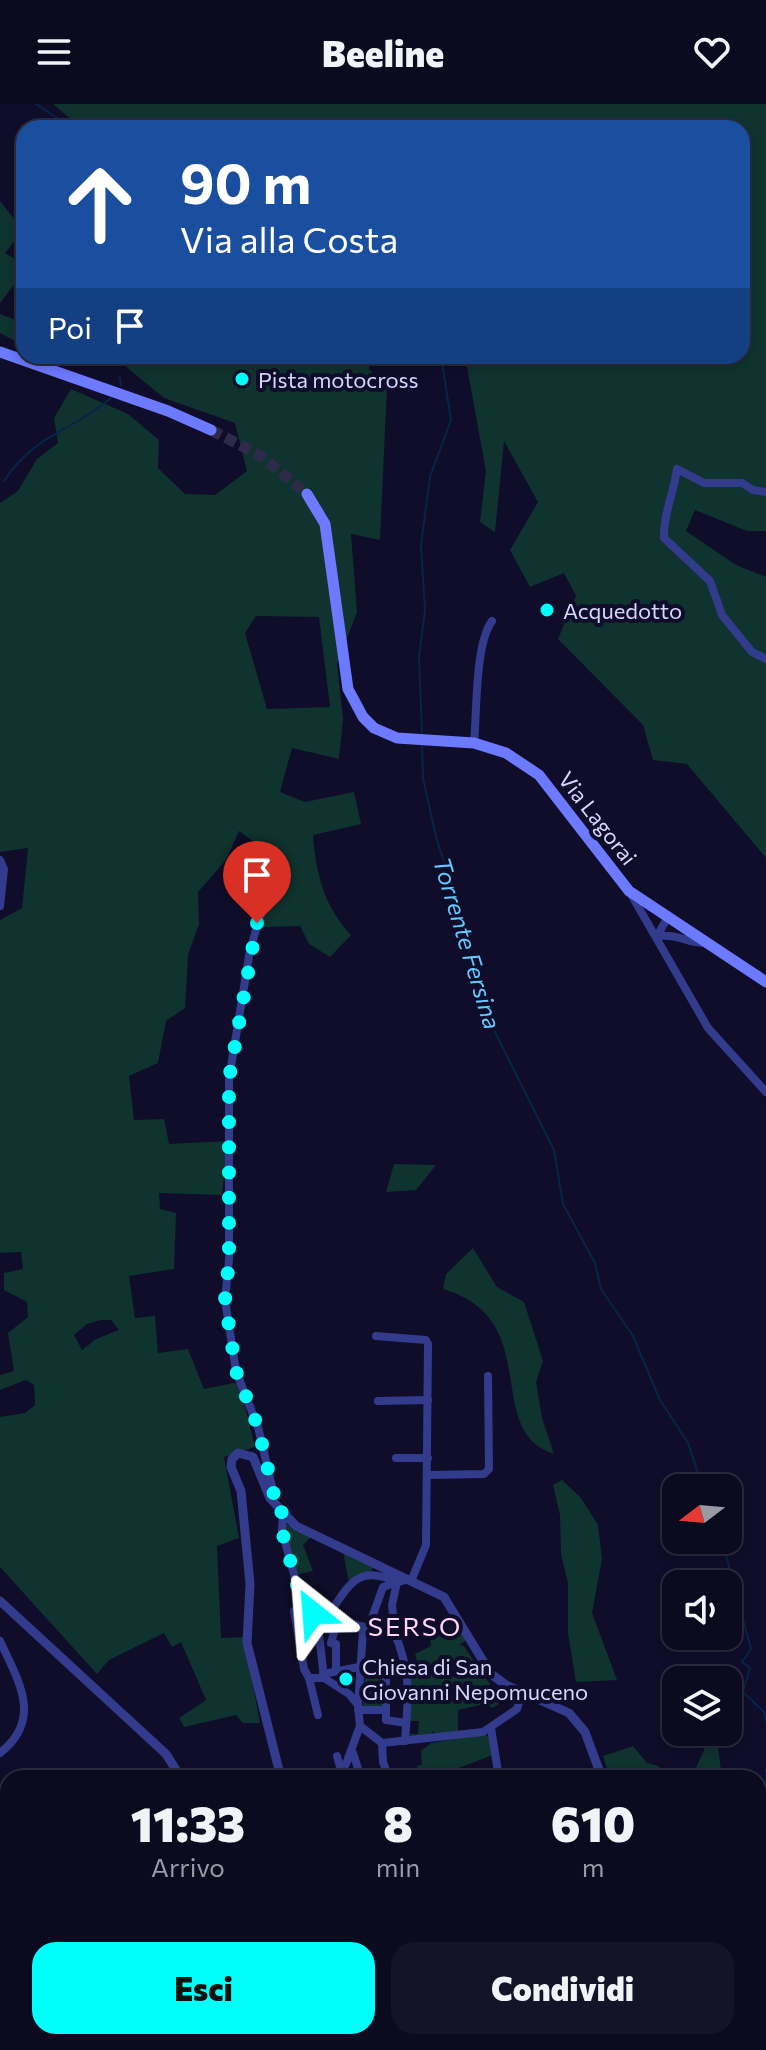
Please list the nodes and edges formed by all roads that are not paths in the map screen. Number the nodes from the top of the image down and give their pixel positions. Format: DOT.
graph roads {
  1 [pos="34,364"];
  2 [pos="211,430"];
  3 [pos="766,492"];
  4 [pos="307,494"];
  5 [pos="492,621"];
  6 [pos="766,659"];
  7 [pos="474,743"];
  8 [pos="0,860"];
  9 [pos="629,891"];
  10 [pos="0,906"];
  11 [pos="262,911"];
  12 [pos="668,917"];
  13 [pos="657,936"];
  14 [pos="706,943"];
  15 [pos="766,982"];
  16 [pos="766,1092"];
  17 [pos="376,1336"];
  18 [pos="488,1376"];
  19 [pos="428,1400"];
  20 [pos="378,1401"];
  21 [pos="396,1458"];
  22 [pos="428,1458"];
  23 [pos="428,1475"];
  24 [pos="270,1498"];
  25 [pos="283,1514"];
  26 [pos="411,1579"];
  27 [pos="397,1582"];
  28 [pos="0,1601"];
  29 [pos="303,1607"];
  30 [pos="317,1616"];
  31 [pos="327,1617"];
  32 [pos="338,1618"];
  33 [pos="367,1627"];
  34 [pos="395,1634"];
  35 [pos="0,1641"];
  36 [pos="359,1667"];
  37 [pos="336,1669"];
  38 [pos="323,1676"];
  39 [pos="309,1678"];
  40 [pos="386,1679"];
  41 [pos="522,1693"];
  42 [pos="358,1707"];
  43 [pos="386,1710"];
  44 [pos="318,1715"];
  45 [pos="406,1723"];
  46 [pos="360,1726"];
  47 [pos="491,1728"];
  48 [pos="405,1741"];
  49 [pos="382,1745"];
  50 [pos="353,1747"];
  51 [pos="0,1753"];
  52 [pos="337,1756"];
  53 [pos="176,1770"];
  54 [pos="279,1770"];
  55 [pos="357,1770"];
  56 [pos="387,1770"];
  57 [pos="498,1770"];
  58 [pos="599,1770"];
  1 -- 2 [label="main road"];
  3 -- 6 [label="street"];
  4 -- 7 [label="main road, Via Lagorai"];
  5 -- 7 [label="street"];
  7 -- 9 [label="main road, Via Lagorai"];
  8 -- 10 [label="street"];
  9 -- 12 [label="main road, Via Lagorai"];
  9 -- 13 [label="street, Via Lagorai"];
  11 -- 24 [label="street"];
  12 -- 13 [label="street"];
  12 -- 14 [label="main road, Via Lagorai"];
  13 -- 14 [label="street, Via Lagorai"];
  13 -- 16 [label="street, Via Lagorai"];
  14 -- 15 [label="main road, Via Lagorai"];
  17 -- 19 [label="street"];
  18 -- 23 [label="street"];
  19 -- 20 [label="street"];
  19 -- 22 [label="street"];
  21 -- 22 [label="street"];
  22 -- 23 [label="street"];
  23 -- 26 [label="street"];
  24 -- 25 [label="street"];
  24 -- 54 [label="street"];
  25 -- 26 [label="street"];
  25 -- 29 [label="street"];
  26 -- 27 [label="street"];
  26 -- 41 [label="street"];
  27 -- 31 [label="street"];
  27 -- 33 [label="street"];
  27 -- 34 [label="street"];
  28 -- 53 [label="street"];
  29 -- 30 [label="street"];
  29 -- 39 [label="street"];
  30 -- 31 [label="street"];
  30 -- 38 [label="street"];
  31 -- 32 [label="street"];
  32 -- 33 [label="street"];
  32 -- 37 [label="street"];
  33 -- 34 [label="street"];
  33 -- 36 [label="street"];
  34 -- 45 [label="street"];
  35 -- 51 [label="street"];
  36 -- 37 [label="street"];
  36 -- 42 [label="street"];
  37 -- 38 [label="street"];
  38 -- 39 [label="street"];
  38 -- 42 [label="street"];
  39 -- 44 [label="street"];
  40 -- 43 [label="street"];
  41 -- 47 [label="street"];
  41 -- 58 [label="street"];
  42 -- 43 [label="street"];
  42 -- 46 [label="street"];
  43 -- 45 [label="street"];
  45 -- 48 [label="street"];
  46 -- 49 [label="street"];
  46 -- 50 [label="street"];
  47 -- 48 [label="street"];
  47 -- 57 [label="street"];
  48 -- 49 [label="street"];
  49 -- 56 [label="street"];
  50 -- 52 [label="street"];
  50 -- 55 [label="street"];
}
